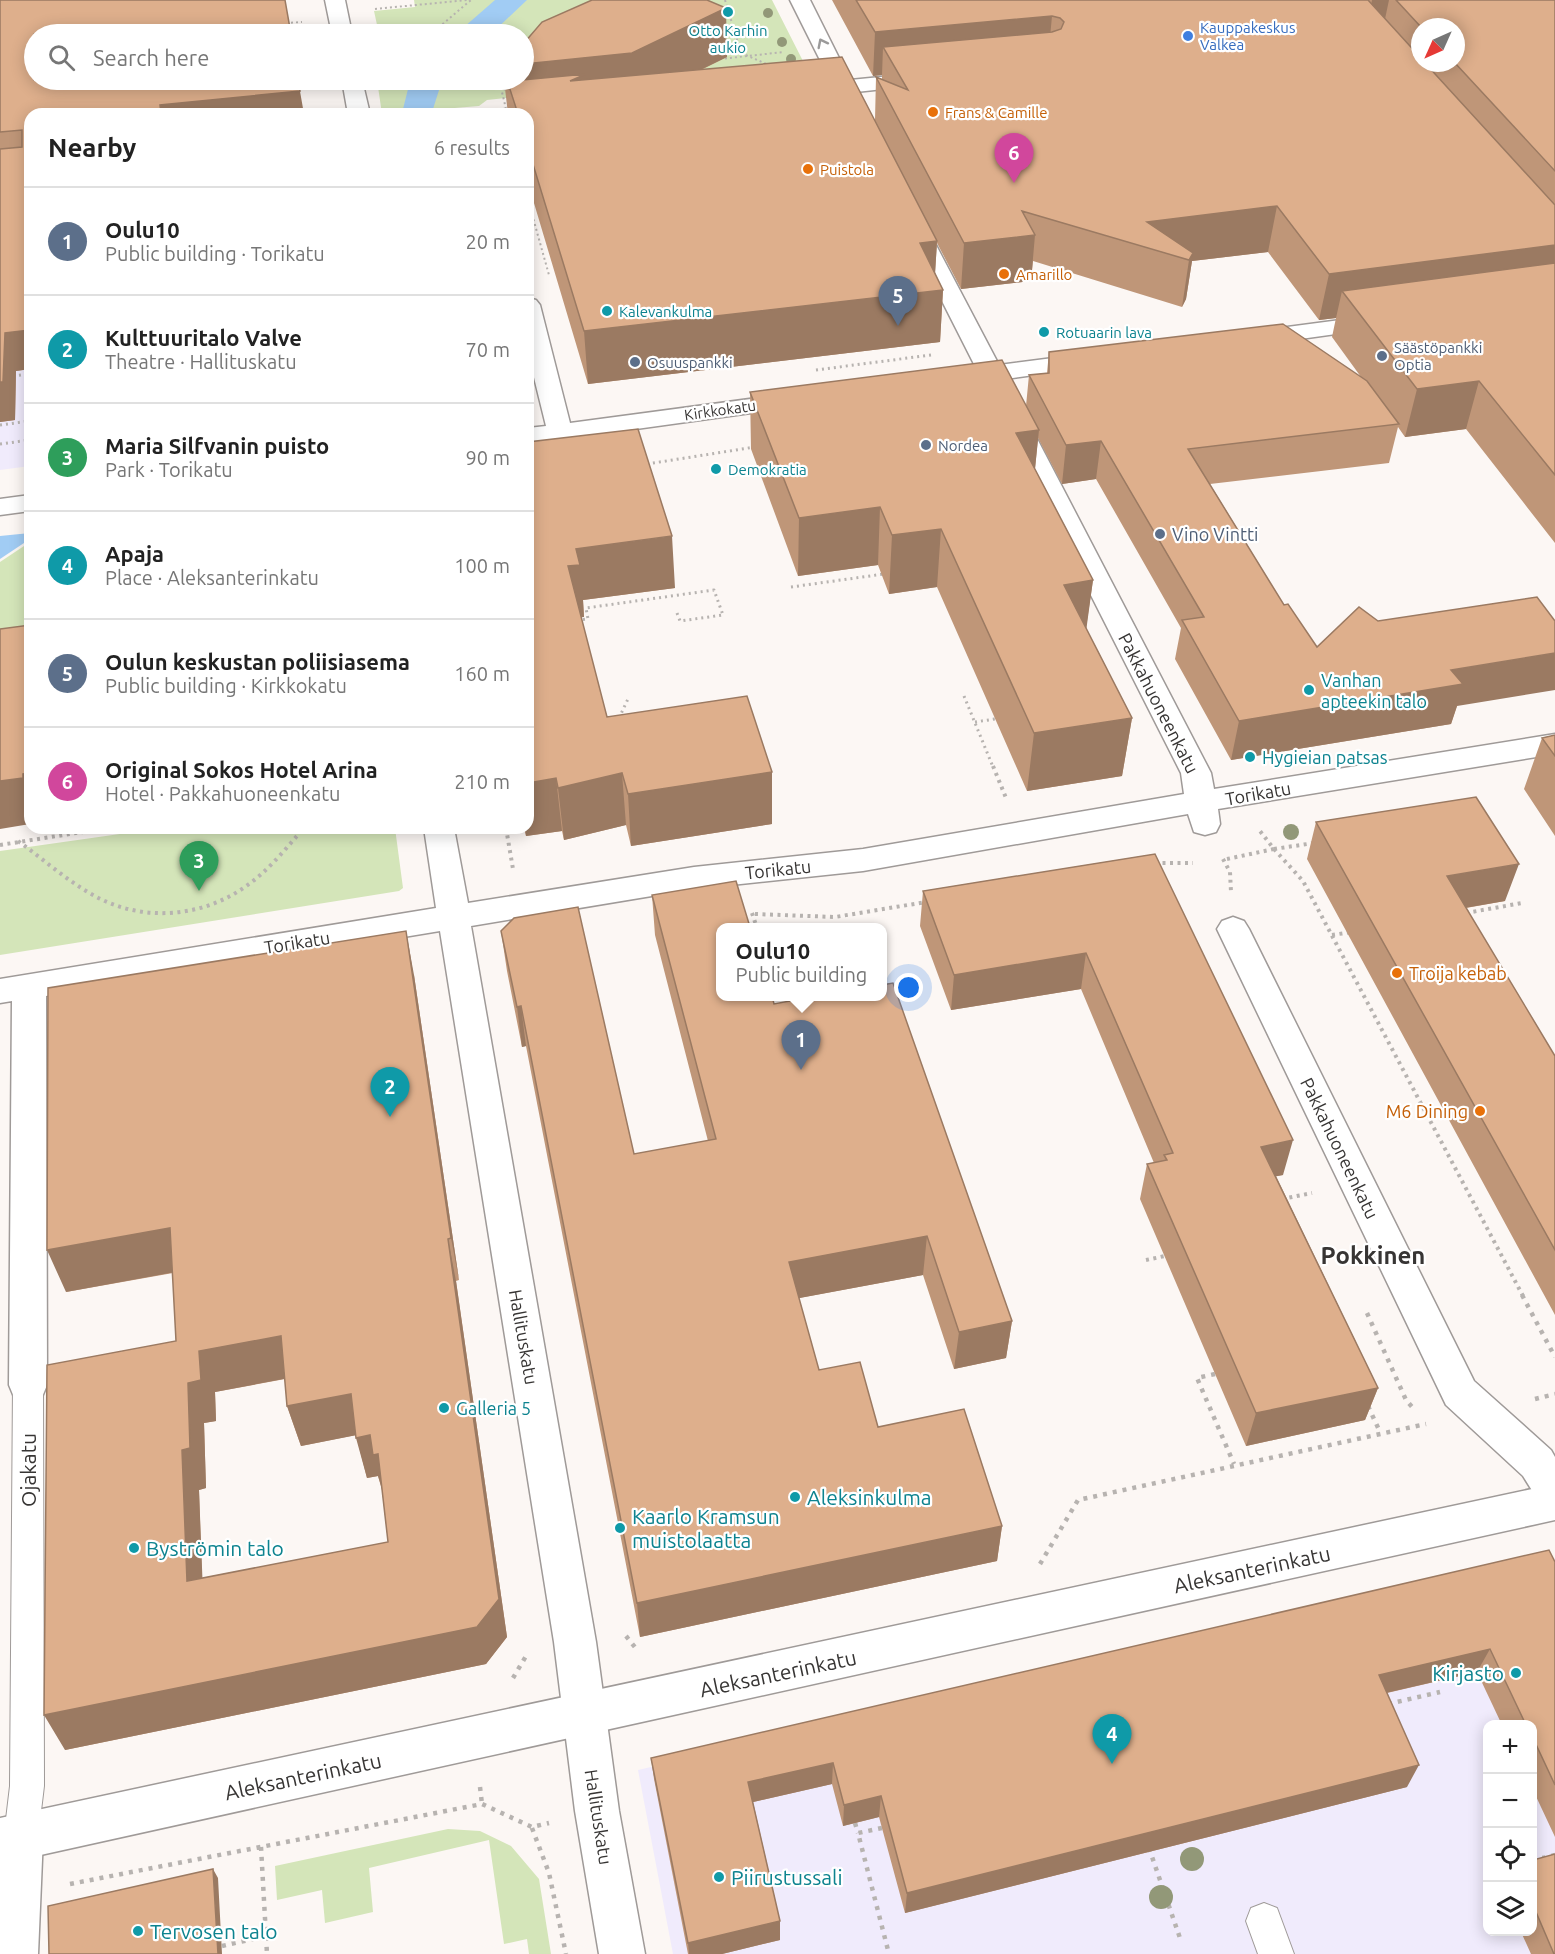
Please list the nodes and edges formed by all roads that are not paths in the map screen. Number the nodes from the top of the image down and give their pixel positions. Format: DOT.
graph roads {
  1 [pos="335,0"];
  2 [pos="800,0"];
  3 [pos="340,24"];
  4 [pos="945,76"];
  5 [pos="839,77"];
  6 [pos="354,90"];
  7 [pos="804,91"];
  8 [pos="358,108"];
  9 [pos="861,121"];
  10 [pos="903,204"];
  11 [pos="1402,319"];
  12 [pos="534,329"];
  13 [pos="1227,342"];
  14 [pos="1109,358"];
  15 [pos="1003,372"];
  16 [pos="937,381"];
  17 [pos="820,397"];
  18 [pos="560,432"];
  19 [pos="534,435"];
  20 [pos="24,504"];
  21 [pos="0,507"];
  22 [pos="1555,744"];
  23 [pos="1204,813"];
  24 [pos="440,834"];
  25 [pos="455,916"];
  26 [pos="1233,929"];
  27 [pos="14,988"];
  28 [pos="28,1385"];
  29 [pos="1555,1492"];
  30 [pos="1555,1502"];
  31 [pos="584,1715"];
  32 [pos="11,1839"];
  33 [pos="1264,1921"];
  34 [pos="15,1954"];
  35 [pos="622,1954"];
  36 [pos="1276,1954"];
  1 -- 3 [label="street"];
  5 -- 2 [label="street, one-way"];
  4 -- 5 [label="street"];
  5 -- 7 [label="street"];
  5 -- 9 [label="street"];
  6 -- 8 [label="street"];
  10 -- 15 [label="street, Pakkahuoneenkatu"];
  11 -- 13 [label="street"];
  12 -- 18 [label="street"];
  14 -- 15 [label="street"];
  15 -- 16 [label="street"];
  15 -- 23 [label="street, Pakkahuoneenkatu"];
  17 -- 18 [label="street, Kirkkokatu"];
  18 -- 19 [label="street, Kirkkokatu"];
  20 -- 21 [label="street"];
  22 -- 23 [label="street, Torikatu"];
  23 -- 25 [label="street, Torikatu"];
  24 -- 25 [label="street, Hallituskatu"];
  25 -- 27 [label="street, Torikatu"];
  25 -- 31 [label="street, Hallituskatu"];
  26 -- 29 [label="street, Pakkahuoneenkatu"];
  27 -- 28 [label="street, Ojakatu"];
  28 -- 32 [label="lane, Ojakatu"];
  30 -- 31 [label="street, Aleksanterinkatu"];
  31 -- 32 [label="street, Aleksanterinkatu"];
  31 -- 35 [label="street, Hallituskatu"];
  32 -- 34 [label="street, Ojakatu"];
  33 -- 36 [label="lane"];
}
